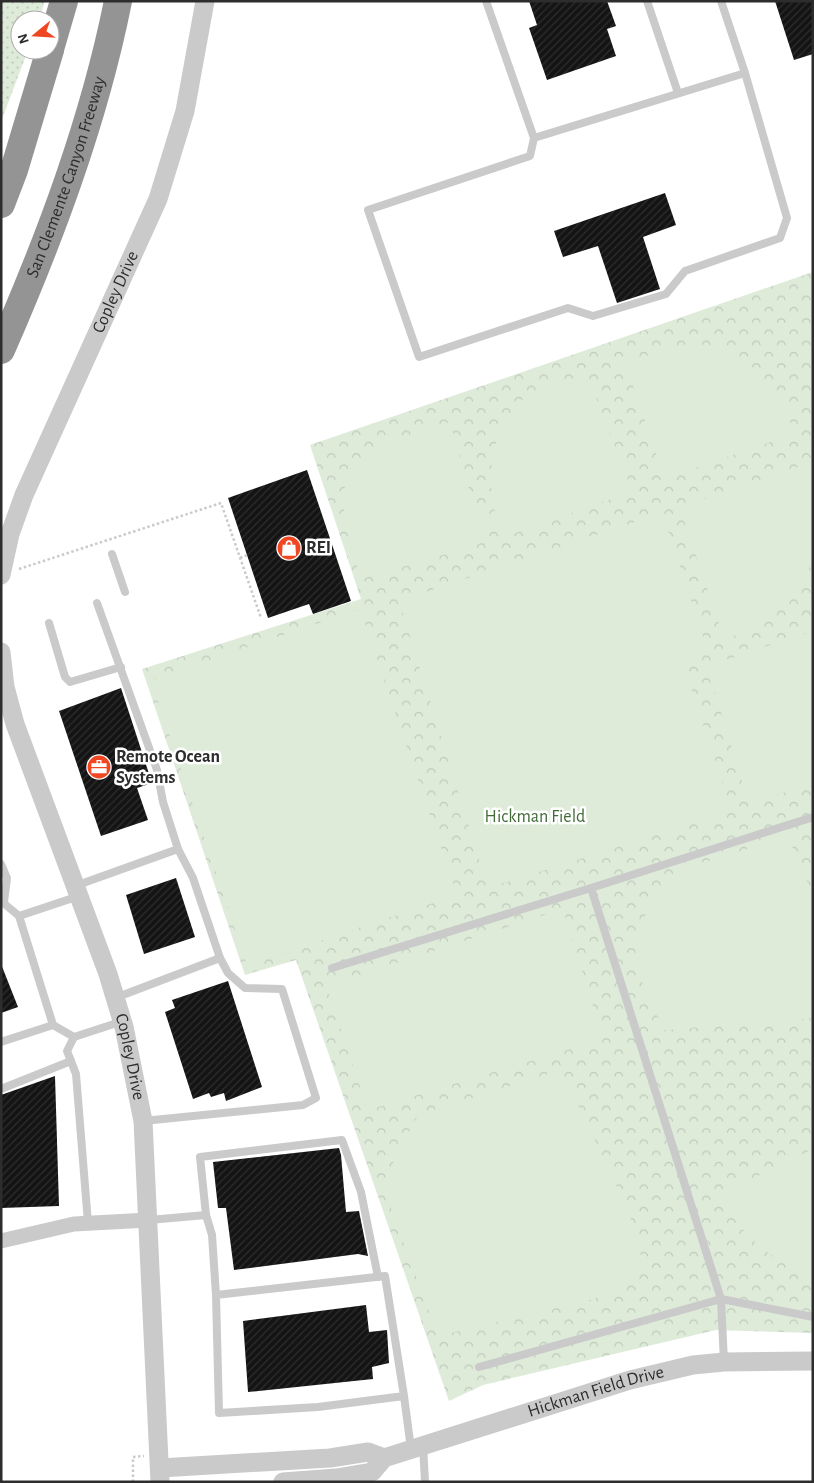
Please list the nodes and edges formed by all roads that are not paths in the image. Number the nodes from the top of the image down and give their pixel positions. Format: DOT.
graph roads {
  1 [pos="64,1"];
  2 [pos="118,1"];
  3 [pos="206,1"];
  4 [pos="486,1"];
  5 [pos="647,1"];
  6 [pos="721,1"];
  7 [pos="60,15"];
  8 [pos="47,60"];
  9 [pos="745,73"];
  10 [pos="678,93"];
  11 [pos="534,138"];
  12 [pos="1,204"];
  13 [pos="1,350"];
  14 [pos="112,554"];
  15 [pos="2,572"];
  16 [pos="125,592"];
  17 [pos="97,603"];
  18 [pos="49,623"];
  19 [pos="1,652"];
  20 [pos="121,667"];
  21 [pos="813,817"];
  22 [pos="178,850"];
  23 [pos="1,864"];
  24 [pos="592,888"];
  25 [pos="77,891"];
  26 [pos="3,901"];
  27 [pos="18,916"];
  28 [pos="220,958"];
  29 [pos="332,968"];
  30 [pos="116,998"];
  31 [pos="123,1021"];
  32 [pos="53,1025"];
  33 [pos="74,1037"];
  34 [pos="1,1042"];
  35 [pos="71,1061"];
  36 [pos="1,1089"];
  37 [pos="143,1121"];
  38 [pos="206,1215"];
  39 [pos="149,1220"];
  40 [pos="88,1223"];
  41 [pos="1,1241"];
  42 [pos="378,1277"];
  43 [pos="216,1295"];
  44 [pos="721,1300"];
  45 [pos="813,1317"];
  46 [pos="813,1361"];
  47 [pos="724,1362"];
  48 [pos="479,1368"];
  49 [pos="404,1396"];
  50 [pos="417,1447"];
  51 [pos="384,1458"];
  52 [pos="160,1475"];
  53 [pos="283,1482"];
  54 [pos="425,1482"];
  1 -- 7 [label="highway"];
  2 -- 13 [label="highway, San Clemente Canyon Freeway"];
  3 -- 15 [label="street, Copley Drive"];
  4 -- 11 [label="lane"];
  5 -- 10 [label="lane"];
  6 -- 9 [label="lane"];
  8 -- 12 [label="highway"];
  9 -- 10 [label="lane"];
  9 -- 11 [label="lane"];
  10 -- 11 [label="lane"];
  14 -- 16 [label="lane"];
  17 -- 20 [label="lane"];
  18 -- 20 [label="lane"];
  19 -- 25 [label="street, Copley Drive"];
  20 -- 22 [label="lane"];
  21 -- 24 [label="lane"];
  22 -- 25 [label="lane"];
  22 -- 28 [label="lane"];
  23 -- 26 [label="lane"];
  24 -- 29 [label="lane"];
  24 -- 44 [label="lane"];
  25 -- 27 [label="lane"];
  25 -- 30 [label="street, Copley Drive"];
  26 -- 27 [label="lane"];
  27 -- 32 [label="lane"];
  28 -- 30 [label="lane"];
  28 -- 37 [label="lane"];
  30 -- 31 [label="street, Copley Drive"];
  31 -- 33 [label="lane"];
  31 -- 37 [label="street, Copley Drive"];
  32 -- 33 [label="lane"];
  32 -- 34 [label="lane"];
  33 -- 35 [label="lane"];
  35 -- 36 [label="lane"];
  35 -- 40 [label="lane"];
  37 -- 39 [label="street, Copley Drive"];
  38 -- 39 [label="lane"];
  38 -- 42 [label="lane"];
  38 -- 43 [label="lane"];
  39 -- 40 [label="street"];
  39 -- 52 [label="street, Copley Drive"];
  40 -- 41 [label="street"];
  42 -- 43 [label="lane"];
  42 -- 49 [label="lane"];
  43 -- 49 [label="lane"];
  44 -- 45 [label="lane"];
  44 -- 47 [label="lane"];
  44 -- 48 [label="lane"];
  46 -- 47 [label="street, Hickman Field Drive"];
  47 -- 50 [label="street, Hickman Field Drive"];
  49 -- 50 [label="lane"];
  50 -- 51 [label="street, Hickman Field Drive"];
  50 -- 54 [label="lane"];
  51 -- 52 [label="street, Hickman Field Drive"];
  51 -- 53 [label="street, Hickman Field Drive"];
}
